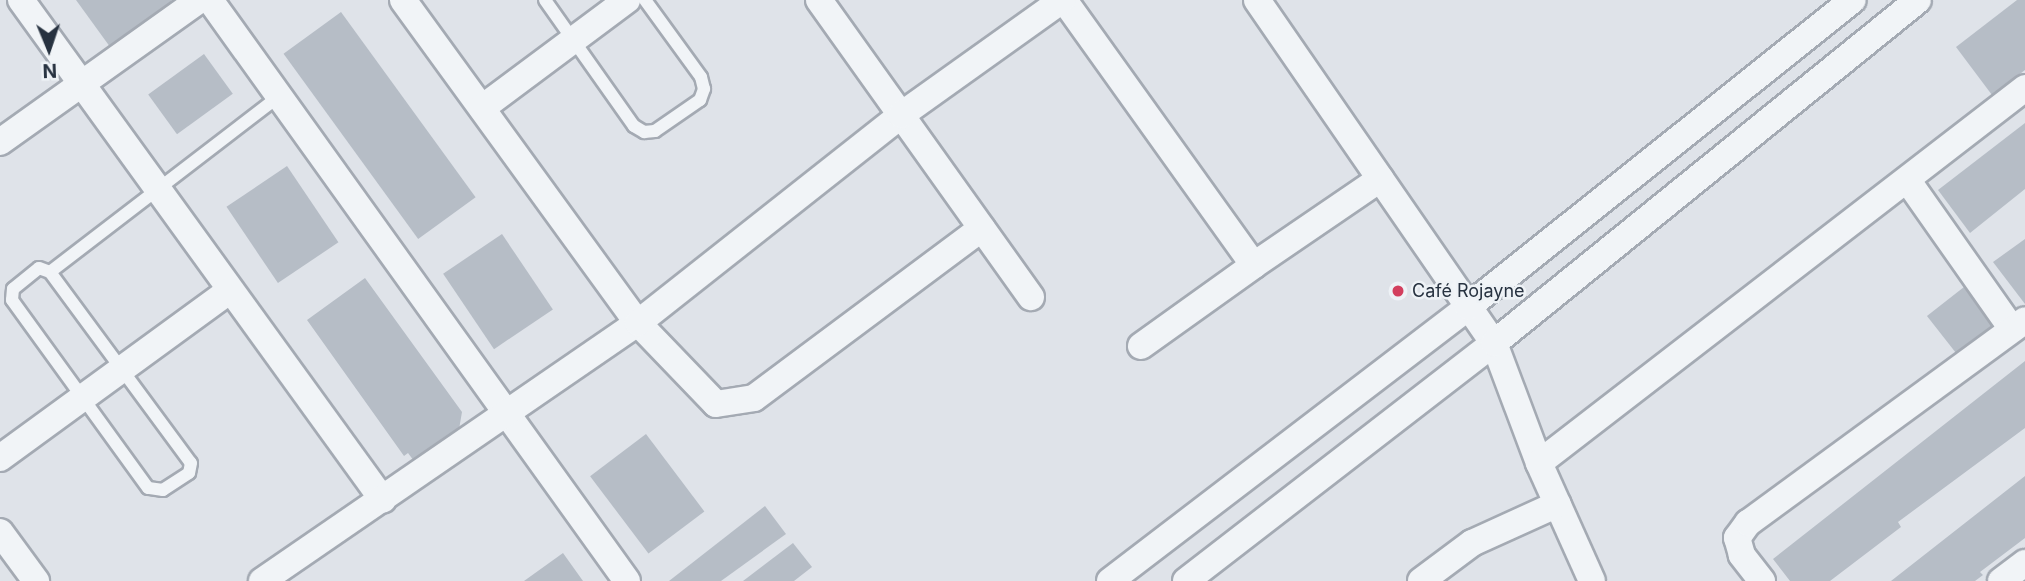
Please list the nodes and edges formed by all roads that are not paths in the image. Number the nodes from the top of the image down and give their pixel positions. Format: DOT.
graph roads {
  1 [pos="21,0"];
  2 [pos="200,0"];
  3 [pos="210,0"];
  4 [pos="403,0"];
  5 [pos="545,0"];
  6 [pos="627,0"];
  7 [pos="645,0"];
  8 [pos="819,0"];
  9 [pos="1063,0"];
  10 [pos="1257,0"];
  11 [pos="1853,0"];
  12 [pos="1918,0"];
  13 [pos="572,41"];
  14 [pos="82,88"];
  15 [pos="2025,88"];
  16 [pos="278,97"];
  17 [pos="482,108"];
  18 [pos="901,115"];
  19 [pos="0,142"];
  20 [pos="1380,179"];
  21 [pos="1908,181"];
  22 [pos="157,192"];
  23 [pos="982,228"];
  24 [pos="1254,265"];
  25 [pos="50,272"];
  26 [pos="229,291"];
  27 [pos="1031,297"];
  28 [pos="1468,307"];
  29 [pos="638,323"];
  30 [pos="2019,325"];
  31 [pos="1494,343"];
  32 [pos="1141,346"];
  33 [pos="122,369"];
  34 [pos="82,398"];
  35 [pos="505,415"];
  36 [pos="0,458"];
  37 [pos="1539,463"];
  38 [pos="383,500"];
  39 [pos="1558,504"];
  40 [pos="0,532"];
  41 [pos="2025,563"];
  42 [pos="274,578"];
  43 [pos="36,581"];
  44 [pos="627,581"];
  45 [pos="1110,581"];
  46 [pos="1186,581"];
  47 [pos="1421,581"];
  48 [pos="1592,581"];
  49 [pos="1762,581"];
  50 [pos="2001,581"];
  1 -- 14 [label="street"];
  2 -- 14 [label="street"];
  3 -- 16 [label="street"];
  4 -- 17 [label="street"];
  5 -- 13 [label="lane"];
  6 -- 13 [label="street"];
  7 -- 13 [label="lane"];
  8 -- 18 [label="street"];
  9 -- 18 [label="street"];
  9 -- 24 [label="street"];
  10 -- 20 [label="street"];
  11 -- 28 [label="street"];
  12 -- 31 [label="street"];
  13 -- 17 [label="street"];
  14 -- 19 [label="street"];
  14 -- 22 [label="street"];
  15 -- 21 [label="street"];
  16 -- 22 [label="lane"];
  16 -- 35 [label="street"];
  17 -- 29 [label="street"];
  18 -- 23 [label="street"];
  18 -- 29 [label="street"];
  20 -- 24 [label="street"];
  20 -- 28 [label="street"];
  21 -- 30 [label="street"];
  21 -- 37 [label="street"];
  22 -- 25 [label="lane"];
  22 -- 26 [label="street"];
  23 -- 27 [label="street"];
  23 -- 29 [label="street"];
  24 -- 32 [label="street"];
  25 -- 33 [label="lane"];
  25 -- 34 [label="lane"];
  26 -- 33 [label="street"];
  26 -- 38 [label="street"];
  28 -- 31 [label="street"];
  28 -- 45 [label="street"];
  29 -- 35 [label="street"];
  30 -- 49 [label="street"];
  31 -- 37 [label="street"];
  31 -- 46 [label="street"];
  33 -- 34 [label="street"];
  33 -- 34 [label="lane"];
  34 -- 36 [label="street"];
  35 -- 38 [label="street"];
  35 -- 44 [label="street"];
  37 -- 39 [label="street"];
  38 -- 42 [label="street"];
  39 -- 47 [label="street"];
  39 -- 48 [label="street"];
  40 -- 43 [label="street"];
  41 -- 50 [label="street"];
}
